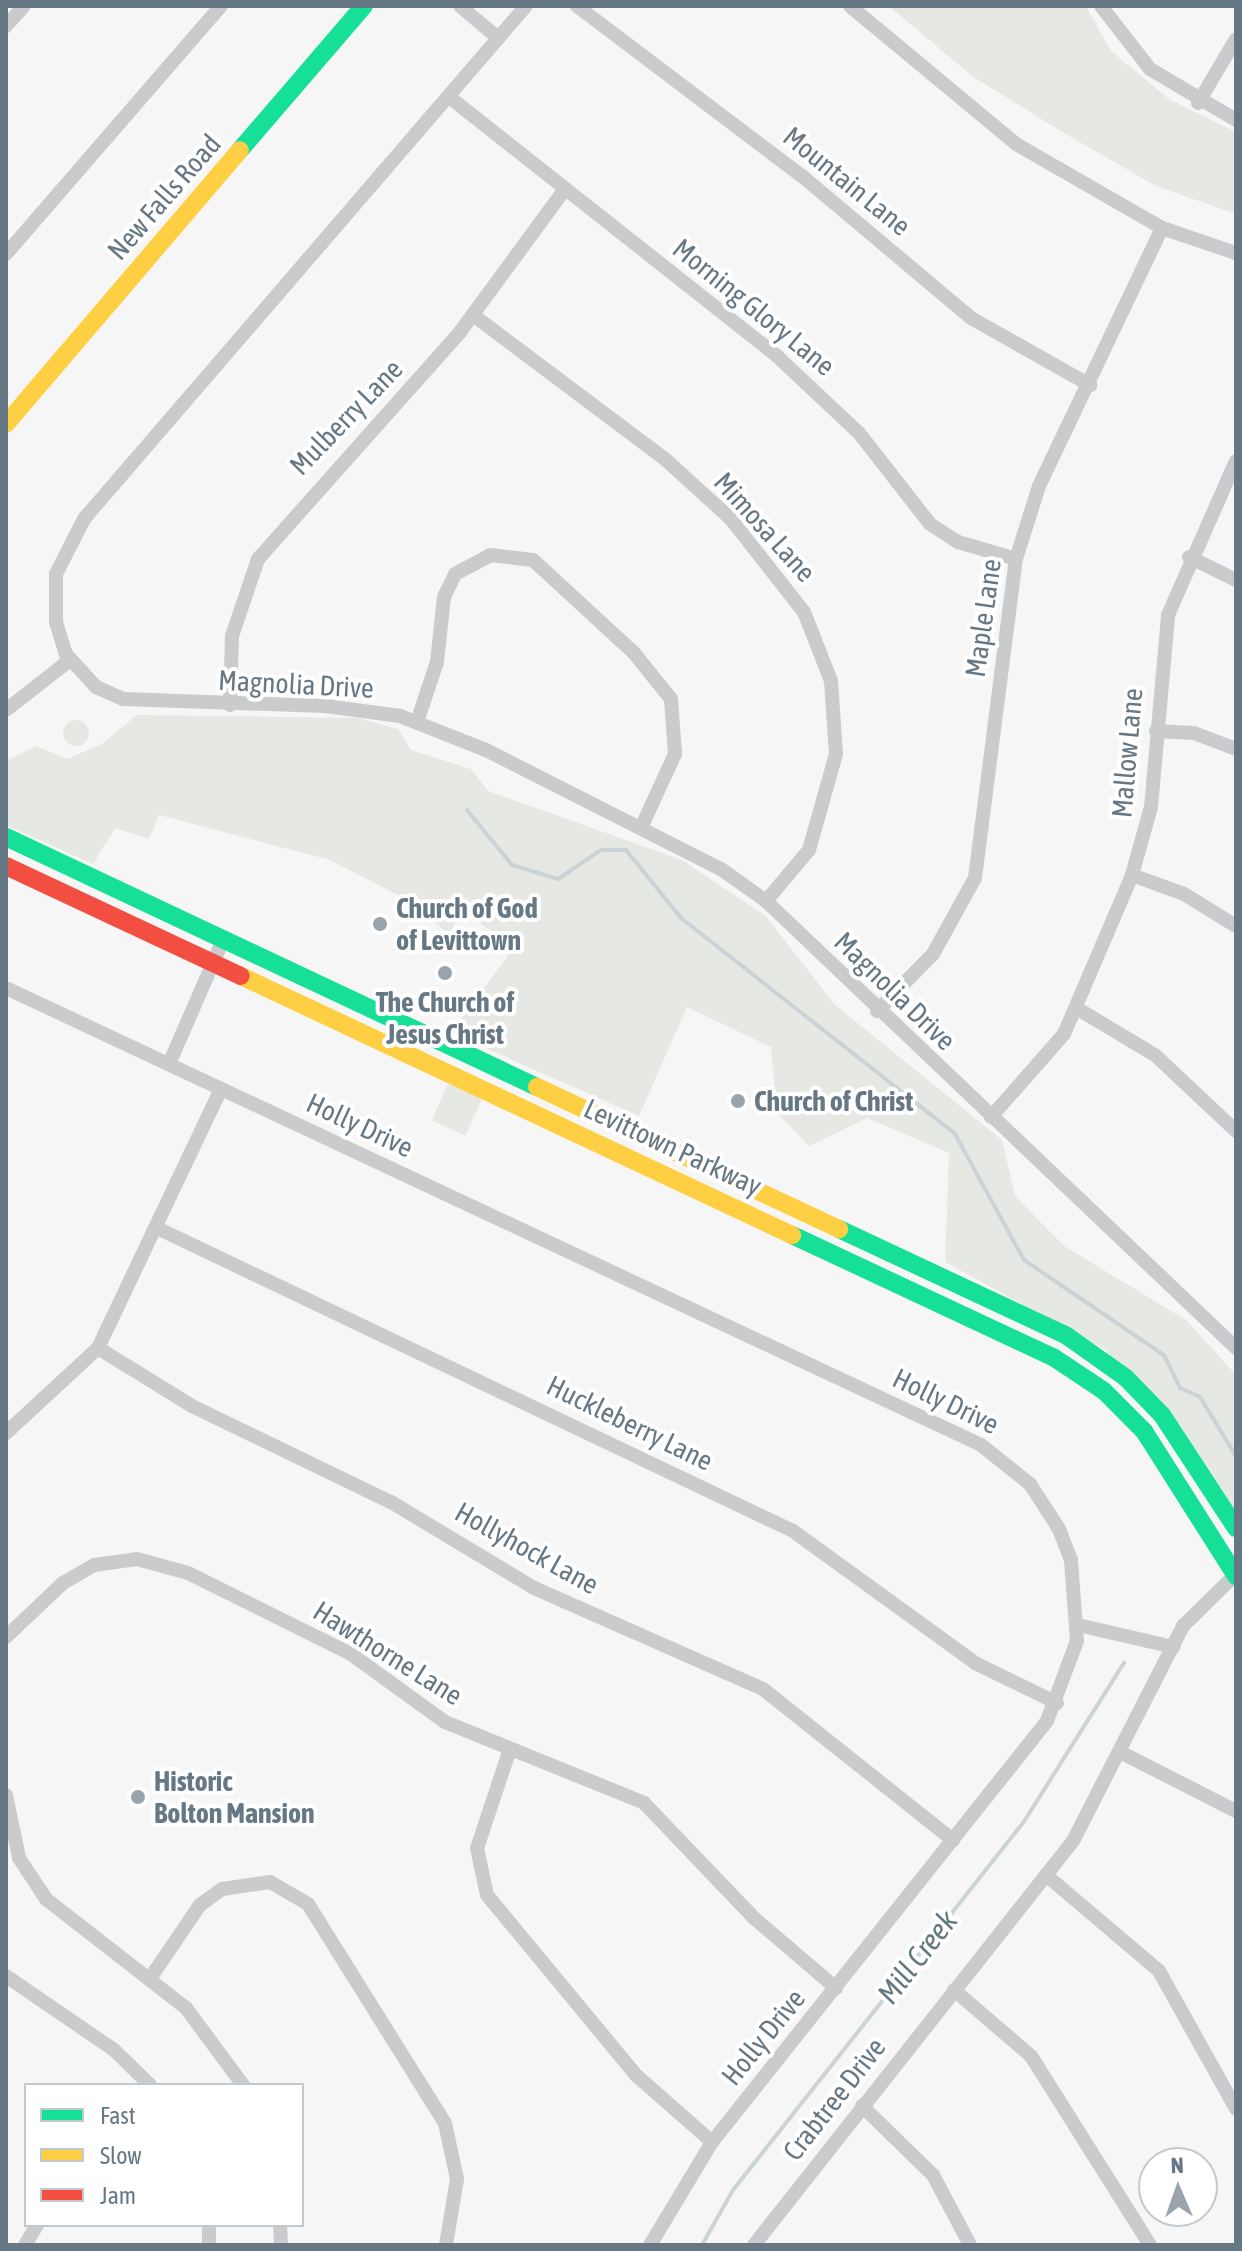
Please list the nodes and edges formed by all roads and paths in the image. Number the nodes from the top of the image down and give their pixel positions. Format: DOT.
graph roads {
  1 [pos="24,6"];
  2 [pos="221,6"];
  3 [pos="364,6"];
  4 [pos="460,6"];
  5 [pos="526,6"];
  6 [pos="577,6"];
  7 [pos="850,6"];
  8 [pos="1101,6"];
  9 [pos="6,26"];
  10 [pos="498,38"];
  11 [pos="1236,39"];
  12 [pos="448,96"];
  13 [pos="1198,103"];
  14 [pos="1236,120"];
  15 [pos="563,192"];
  16 [pos="1162,228"];
  17 [pos="1236,253"];
  18 [pos="6,254"];
  19 [pos="473,315"];
  20 [pos="1090,385"];
  21 [pos="6,424"];
  22 [pos="1236,461"];
  23 [pos="1189,557"];
  24 [pos="1016,559"];
  25 [pos="1236,580"];
  26 [pos="70,660"];
  27 [pos="230,705"];
  28 [pos="6,710"];
  29 [pos="417,722"];
  30 [pos="1156,731"];
  31 [pos="1236,749"];
  32 [pos="641,828"];
  33 [pos="6,837"];
  34 [pos="6,866"];
  35 [pos="1132,875"];
  36 [pos="766,901"];
  37 [pos="1236,926"];
  38 [pos="223,940"];
  39 [pos="213,963"];
  40 [pos="6,988"];
  41 [pos="1078,1009"];
  42 [pos="877,1011"];
  43 [pos="169,1064"];
  44 [pos="221,1089"];
  45 [pos="991,1117"];
  46 [pos="1236,1131"];
  47 [pos="157,1228"];
  48 [pos="98,1348"];
  49 [pos="1236,1348"];
  50 [pos="6,1433"];
  51 [pos="1236,1528"];
  52 [pos="1236,1575"];
  53 [pos="1078,1625"];
  54 [pos="6,1637"];
  55 [pos="1173,1647"];
  56 [pos="1057,1703"];
  57 [pos="510,1749"];
  58 [pos="1124,1754"];
  59 [pos="6,1795"];
  60 [pos="1236,1811"];
  61 [pos="953,1840"];
  62 [pos="19,1858"];
  63 [pos="6,1867"];
  64 [pos="1046,1875"];
  65 [pos="6,1976"];
  66 [pos="151,1977"];
  67 [pos="836,1988"];
  68 [pos="954,1990"];
  69 [pos="141,2082"];
  70 [pos="242,2083"];
  71 [pos="862,2106"];
  72 [pos="1236,2109"];
  73 [pos="712,2142"];
  74 [pos="36,2227"];
  75 [pos="25,2245"];
  76 [pos="446,2245"];
  77 [pos="650,2245"];
  78 [pos="754,2245"];
  79 [pos="970,2245"];
  80 [pos="1150,2245"];
  1 -- 9 [label="street"];
  2 -- 18 [label="street"];
  3 -- 21 [label="main road, New Falls Road"];
  4 -- 10 [label="street"];
  5 -- 10 [label="street"];
  6 -- 20 [label="street, Mountain Lane"];
  7 -- 16 [label="street"];
  8 -- 13 [label="street"];
  10 -- 12 [label="street"];
  11 -- 13 [label="street"];
  12 -- 15 [label="street, Morning Glory Lane"];
  12 -- 26 [label="street"];
  13 -- 14 [label="street"];
  15 -- 19 [label="street, Mulberry Lane"];
  15 -- 24 [label="street, Morning Glory Lane"];
  16 -- 17 [label="street"];
  16 -- 20 [label="street, Maple Lane"];
  19 -- 27 [label="street, Mulberry Lane"];
  19 -- 36 [label="street, Mimosa Lane"];
  20 -- 24 [label="street, Maple Lane"];
  22 -- 23 [label="street, Mallow Lane"];
  23 -- 25 [label="street"];
  23 -- 30 [label="street, Mallow Lane"];
  24 -- 42 [label="street, Maple Lane"];
  26 -- 27 [label="street, Magnolia Drive"];
  26 -- 28 [label="street"];
  27 -- 29 [label="street, Magnolia Drive"];
  29 -- 32 [label="street, Magnolia Drive"];
  29 -- 32 [label="street"];
  30 -- 31 [label="street"];
  30 -- 35 [label="street, Mallow Lane"];
  32 -- 36 [label="street, Magnolia Drive"];
  33 -- 38 [label="main road, Levittown Parkway"];
  34 -- 39 [label="main road, Levittown Parkway"];
  35 -- 37 [label="street"];
  35 -- 41 [label="street, Mallow Lane"];
  36 -- 42 [label="street, Magnolia Drive"];
  38 -- 39 [label="street"];
  38 -- 51 [label="main road, Levittown Parkway"];
  39 -- 43 [label="street"];
  39 -- 52 [label="main road, Levittown Parkway"];
  40 -- 43 [label="street, Holly Drive"];
  41 -- 45 [label="street, Mallow Lane"];
  41 -- 46 [label="street"];
  42 -- 45 [label="street, Magnolia Drive"];
  43 -- 44 [label="street, Holly Drive"];
  44 -- 47 [label="street"];
  44 -- 53 [label="street, Holly Drive"];
  45 -- 49 [label="street, Magnolia Drive"];
  47 -- 48 [label="street"];
  47 -- 56 [label="street, Huckleberry Lane"];
  48 -- 50 [label="street"];
  48 -- 61 [label="street, Hollyhock Lane"];
  52 -- 55 [label="street, Crabtree Drive"];
  53 -- 55 [label="street"];
  53 -- 56 [label="street, Holly Drive"];
  54 -- 57 [label="street, Hawthorne Lane"];
  55 -- 58 [label="street, Crabtree Drive"];
  56 -- 61 [label="street, Holly Drive"];
  57 -- 67 [label="street, Hawthorne Lane"];
  57 -- 73 [label="street"];
  58 -- 60 [label="street"];
  58 -- 64 [label="street, Crabtree Drive"];
  59 -- 62 [label="street"];
  61 -- 67 [label="street, Holly Drive"];
  62 -- 63 [label="street"];
  62 -- 66 [label="street"];
  64 -- 68 [label="street, Crabtree Drive"];
  64 -- 72 [label="street"];
  65 -- 69 [label="street"];
  66 -- 70 [label="street"];
  66 -- 76 [label="street"];
  67 -- 73 [label="street, Holly Drive"];
  68 -- 71 [label="street, Crabtree Drive"];
  68 -- 80 [label="street"];
  71 -- 78 [label="street, Crabtree Drive"];
  71 -- 79 [label="street"];
  73 -- 77 [label="street, Holly Drive"];
  74 -- 75 [label="street"];
}
